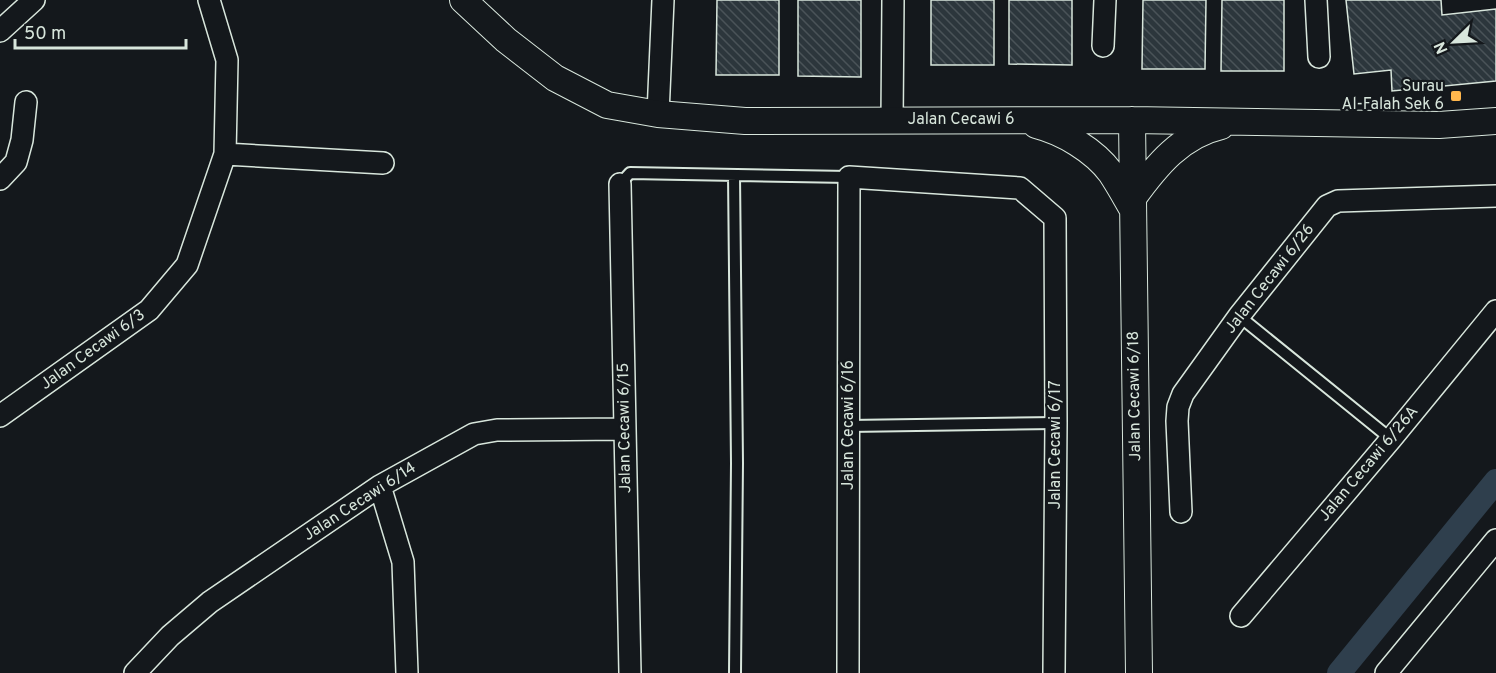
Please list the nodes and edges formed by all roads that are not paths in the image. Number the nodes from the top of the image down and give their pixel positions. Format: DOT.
graph roads {
  1 [pos="34,0"];
  2 [pos="209,0"];
  3 [pos="463,0"];
  4 [pos="663,0"];
  5 [pos="893,0"];
  6 [pos="1105,0"];
  7 [pos="1316,0"];
  8 [pos="0,31"];
  9 [pos="1103,46"];
  10 [pos="1319,57"];
  11 [pos="26,102"];
  12 [pos="658,114"];
  13 [pos="1015,120"];
  14 [pos="1132,120"];
  15 [pos="892,121"];
  16 [pos="1496,121"];
  17 [pos="1239,122"];
  18 [pos="225,154"];
  19 [pos="383,163"];
  20 [pos="734,175"];
  21 [pos="849,177"];
  22 [pos="0,179"];
  23 [pos="621,184"];
  24 [pos="1496,196"];
  25 [pos="1133,204"];
  26 [pos="1496,310"];
  27 [pos="1239,316"];
  28 [pos="0,416"];
  29 [pos="1056,423"];
  30 [pos="849,426"];
  31 [pos="625,429"];
  32 [pos="1391,439"];
  33 [pos="380,486"];
  34 [pos="1181,512"];
  35 [pos="1496,540"];
  36 [pos="1241,616"];
  37 [pos="135,673"];
  38 [pos="407,673"];
  39 [pos="630,673"];
  40 [pos="735,673"];
  41 [pos="848,673"];
  42 [pos="1054,673"];
  43 [pos="1139,673"];
  44 [pos="1386,673"];
  1 -- 8 [label="street"];
  2 -- 18 [label="street, Jalan Cecawi 6/3"];
  3 -- 12 [label="street, Jalan Cecawi 6"];
  4 -- 12 [label="street"];
  5 -- 15 [label="street"];
  6 -- 9 [label="street"];
  7 -- 10 [label="street"];
  11 -- 22 [label="street"];
  12 -- 15 [label="street, Jalan Cecawi 6"];
  13 -- 14 [label="street, Jalan Cecawi 6"];
  13 -- 15 [label="street, Jalan Cecawi 6"];
  13 -- 25 [label="street"];
  14 -- 17 [label="street, Jalan Cecawi 6"];
  14 -- 25 [label="street, Jalan Cecawi 6/18"];
  16 -- 17 [label="street, Jalan Cecawi 6"];
  17 -- 25 [label="street"];
  18 -- 19 [label="street"];
  18 -- 28 [label="street, Jalan Cecawi 6/3"];
  20 -- 21 [label="lane"];
  20 -- 23 [label="lane"];
  20 -- 40 [label="lane"];
  21 -- 29 [label="street, Jalan Cecawi 6/17"];
  21 -- 30 [label="street, Jalan Cecawi 6/16"];
  23 -- 31 [label="street, Jalan Cecawi 6/15"];
  24 -- 27 [label="street, Jalan Cecawi 6/26"];
  25 -- 43 [label="street, Jalan Cecawi 6/18"];
  26 -- 32 [label="street, Jalan Cecawi 6/26A"];
  27 -- 32 [label="lane"];
  27 -- 34 [label="street, Jalan Cecawi 6/26"];
  29 -- 30 [label="lane"];
  29 -- 42 [label="street, Jalan Cecawi 6/17"];
  30 -- 41 [label="street, Jalan Cecawi 6/16"];
  31 -- 33 [label="street, Jalan Cecawi 6/14"];
  31 -- 39 [label="street, Jalan Cecawi 6/15"];
  32 -- 36 [label="street, Jalan Cecawi 6/26A"];
  33 -- 37 [label="street, Jalan Cecawi 6/14"];
  33 -- 38 [label="street"];
  35 -- 44 [label="street"];
}
